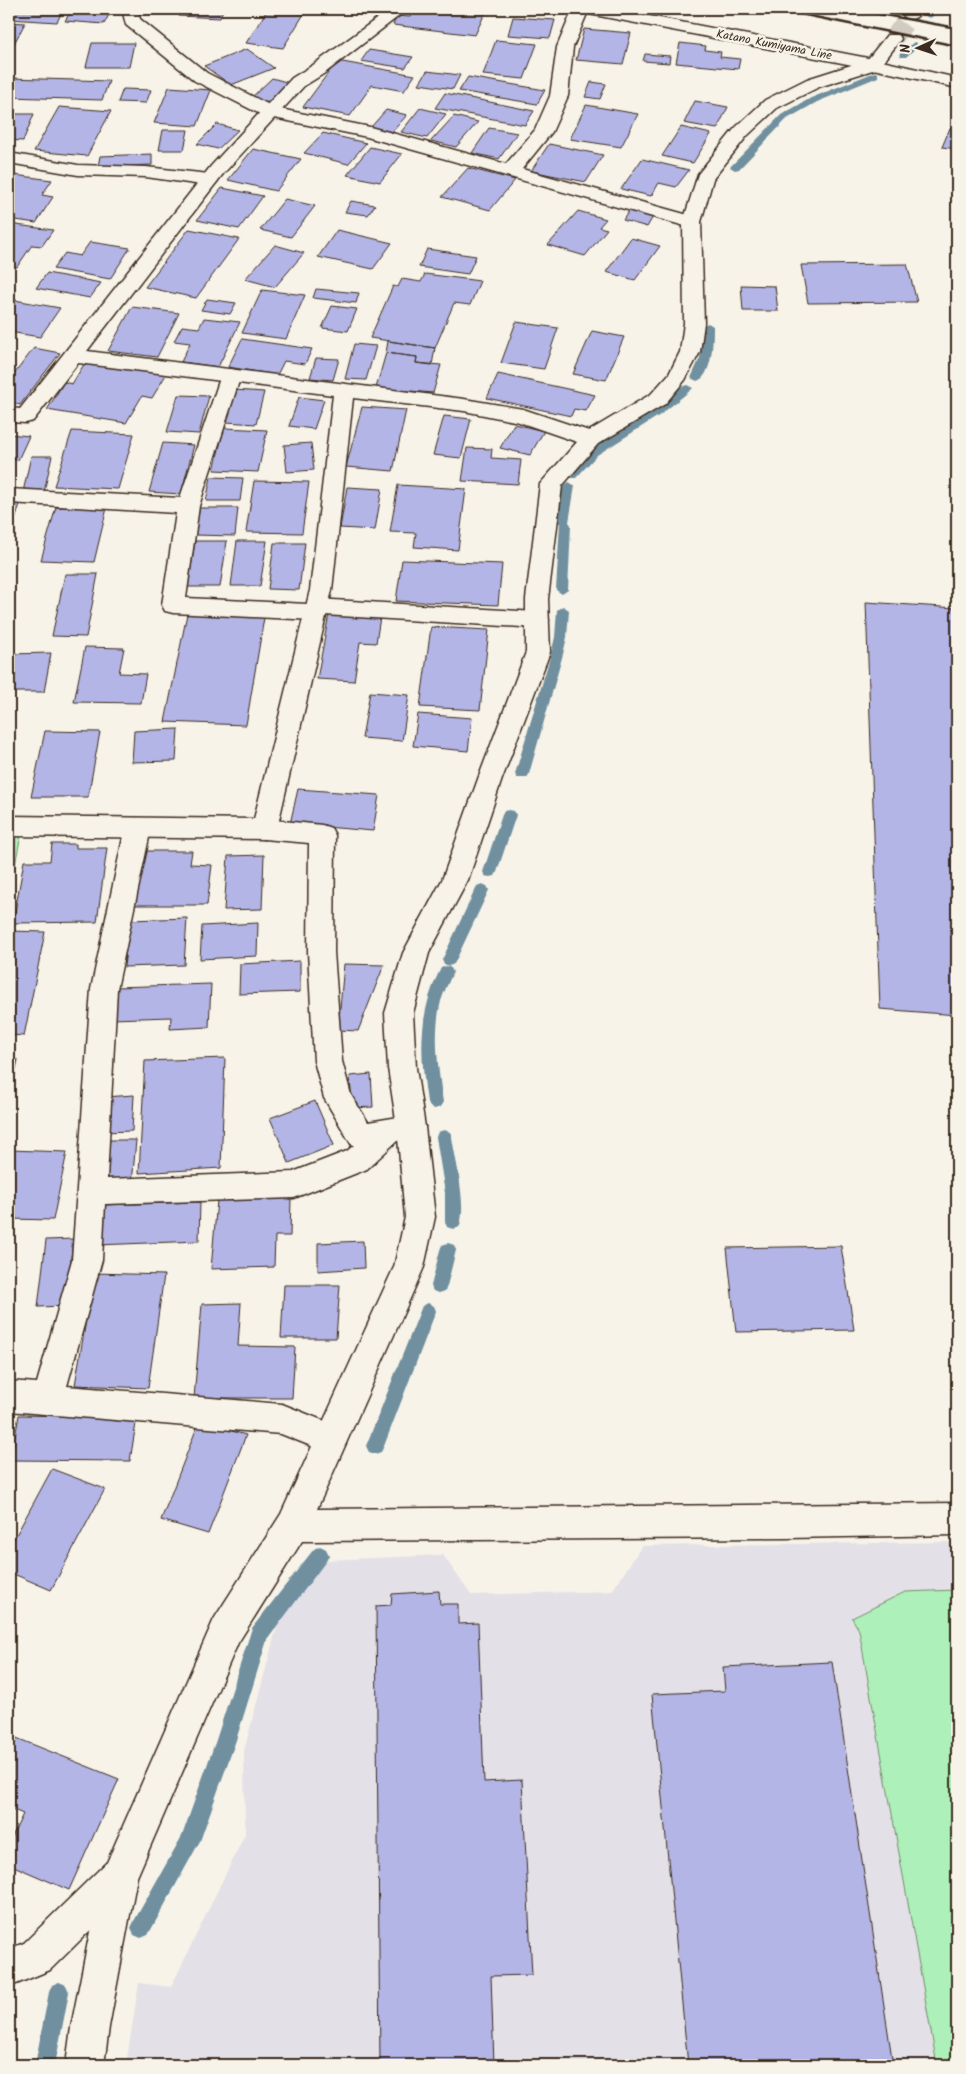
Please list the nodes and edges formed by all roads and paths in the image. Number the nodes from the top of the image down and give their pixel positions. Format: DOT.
graph roads {
  1 [pos="130,9"];
  2 [pos="400,9"];
  3 [pos="581,9"];
  4 [pos="589,9"];
  5 [pos="893,39"];
  6 [pos="873,64"];
  7 [pos="957,84"];
  8 [pos="270,112"];
  9 [pos="9,158"];
  10 [pos="510,171"];
  11 [pos="209,180"];
  12 [pos="692,222"];
  13 [pos="74,356"];
  14 [pos="230,375"];
  15 [pos="344,390"];
  16 [pos="9,415"];
  17 [pos="591,439"];
  18 [pos="9,496"];
  19 [pos="188,506"];
  20 [pos="316,610"];
  21 [pos="537,620"];
  22 [pos="9,826"];
  23 [pos="138,828"];
  24 [pos="264,829"];
  25 [pos="400,1128"];
  26 [pos="91,1192"];
  27 [pos="9,1396"];
  28 [pos="48,1399"];
  29 [pos="331,1439"];
  30 [pos="957,1518"];
  31 [pos="293,1525"];
  32 [pos="119,1876"];
  33 [pos="9,1968"];
  34 [pos="85,2065"];
  1 -- 8 [label="street"];
  2 -- 8 [label="street"];
  3 -- 10 [label="street"];
  4 -- 6 [label="street, Katano Kumiyama Line"];
  5 -- 6 [label="street"];
  6 -- 7 [label="street, Katano Kumiyama Line"];
  6 -- 12 [label="street"];
  8 -- 10 [label="street"];
  8 -- 11 [label="street"];
  9 -- 11 [label="street"];
  10 -- 12 [label="street"];
  11 -- 13 [label="street"];
  12 -- 17 [label="street"];
  13 -- 14 [label="street"];
  13 -- 16 [label="street"];
  14 -- 15 [label="street"];
  14 -- 19 [label="street"];
  15 -- 17 [label="street"];
  15 -- 20 [label="street"];
  17 -- 21 [label="street"];
  18 -- 19 [label="street"];
  19 -- 20 [label="street"];
  20 -- 21 [label="street"];
  20 -- 24 [label="street"];
  21 -- 25 [label="street"];
  22 -- 23 [label="street"];
  23 -- 24 [label="street"];
  23 -- 26 [label="street"];
  24 -- 25 [label="street"];
  25 -- 26 [label="street"];
  25 -- 29 [label="street"];
  26 -- 28 [label="street"];
  27 -- 28 [label="street"];
  28 -- 29 [label="street"];
  29 -- 31 [label="street"];
  30 -- 31 [label="street"];
  31 -- 32 [label="street"];
  32 -- 33 [label="street"];
  32 -- 34 [label="street"];
}
